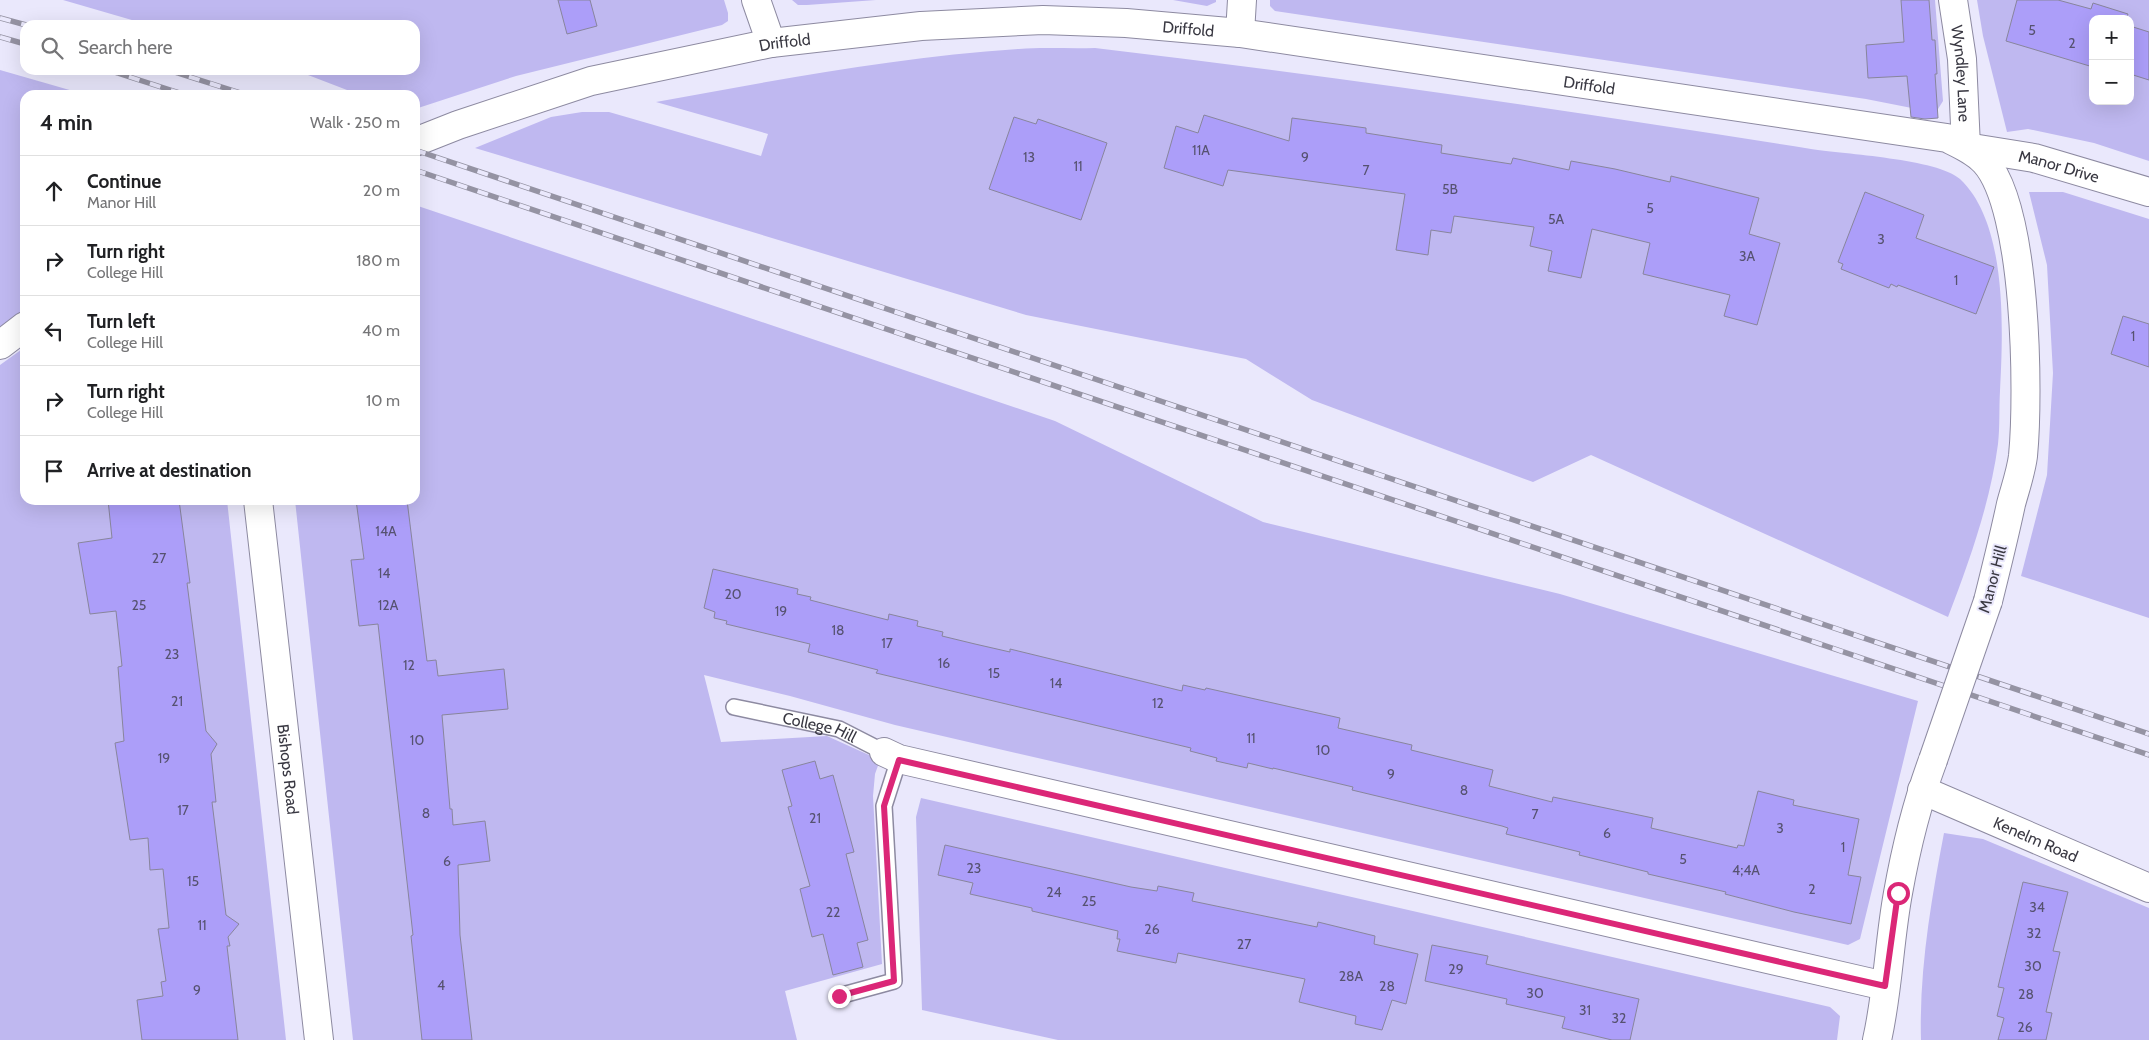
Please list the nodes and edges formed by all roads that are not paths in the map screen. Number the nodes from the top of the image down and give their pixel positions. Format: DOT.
graph roads {
  1 [pos="756,0"];
  2 [pos="1242,0"];
  3 [pos="1953,0"];
  4 [pos="1240,34"];
  5 [pos="771,43"];
  6 [pos="420,140"];
  7 [pos="1966,147"];
  8 [pos="2149,192"];
  9 [pos="20,330"];
  10 [pos="0,345"];
  11 [pos="259,505"];
  12 [pos="734,707"];
  13 [pos="891,756"];
  14 [pos="1922,790"];
  15 [pos="2149,888"];
  16 [pos="1885,986"];
  17 [pos="839,996"];
  18 [pos="1882,1032"];
  19 [pos="319,1040"];
  1 -- 5 [label="street"];
  2 -- 4 [label="street"];
  3 -- 7 [label="street, Wyndley Lane"];
  4 -- 5 [label="street, Driffold"];
  4 -- 7 [label="street, Driffold"];
  5 -- 6 [label="street, Driffold"];
  7 -- 8 [label="street, Manor Drive"];
  7 -- 14 [label="street, Manor Hill, bridge"];
  9 -- 10 [label="street"];
  11 -- 19 [label="street, Bishops Road"];
  12 -- 13 [label="lane, College Hill"];
  13 -- 16 [label="street, College Hill"];
  13 -- 17 [label="lane"];
  14 -- 15 [label="street, Kenelm Road"];
  14 -- 16 [label="street, Manor Hill"];
  16 -- 18 [label="street, Manor Hill"];
}
